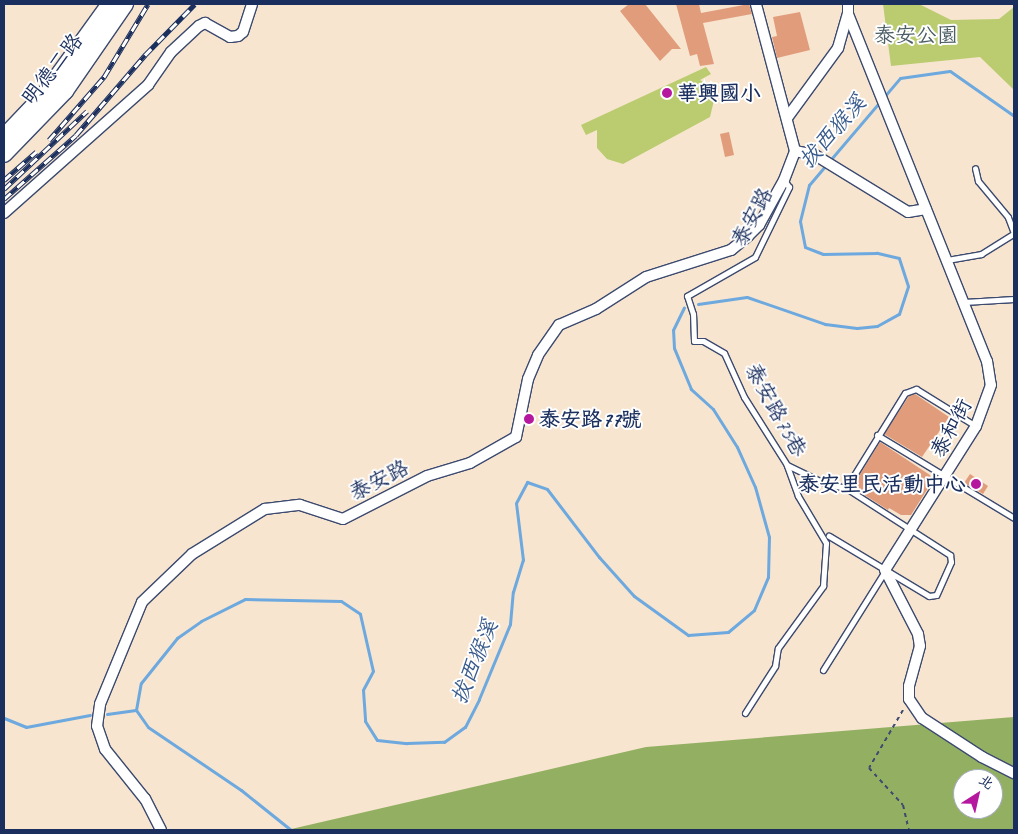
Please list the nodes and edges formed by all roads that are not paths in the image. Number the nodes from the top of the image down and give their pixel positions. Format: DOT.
graph roads {
  1 [pos="110,4"];
  2 [pos="125,4"];
  3 [pos="252,4"];
  4 [pos="756,4"];
  5 [pos="848,9"];
  6 [pos="788,118"];
  7 [pos="4,137"];
  8 [pos="795,151"];
  9 [pos="4,154"];
  10 [pos="975,168"];
  11 [pos="784,180"];
  12 [pos="926,209"];
  13 [pos="4,213"];
  14 [pos="946,260"];
  15 [pos="687,296"];
  16 [pos="1014,300"];
  17 [pos="963,302"];
  18 [pos="976,426"];
  19 [pos="877,435"];
  20 [pos="787,465"];
  21 [pos="946,477"];
  22 [pos="846,488"];
  23 [pos="1014,518"];
  24 [pos="912,529"];
  25 [pos="829,536"];
  26 [pos="885,570"];
  27 [pos="823,670"];
  28 [pos="745,713"];
  29 [pos="1014,774"];
  30 [pos="162,830"];
  1 -- 7 [label="main road, 明德二路"];
  2 -- 9 [label="main road, 明德二路"];
  3 -- 13 [label="street"];
  4 -- 6 [label="street"];
  5 -- 6 [label="street"];
  5 -- 12 [label="street"];
  6 -- 8 [label="street"];
  8 -- 11 [label="street, 泰安路"];
  8 -- 12 [label="street"];
  10 -- 14 [label="lane"];
  11 -- 15 [label="lane, 泰安路"];
  11 -- 30 [label="street, 泰安路"];
  12 -- 14 [label="street, 泰和街"];
  14 -- 17 [label="street, 泰和街"];
  15 -- 20 [label="lane, 泰安路75巷"];
  16 -- 17 [label="lane"];
  17 -- 18 [label="street, 泰和街"];
  18 -- 19 [label="lane"];
  18 -- 21 [label="street, 泰和街"];
  19 -- 21 [label="lane"];
  19 -- 22 [label="lane"];
  20 -- 22 [label="lane"];
  20 -- 28 [label="lane, 泰安路75巷"];
  21 -- 23 [label="lane"];
  21 -- 24 [label="street, 泰和街"];
  22 -- 24 [label="lane"];
  24 -- 26 [label="street, 泰和街"];
  24 -- 26 [label="lane"];
  25 -- 26 [label="lane"];
  26 -- 27 [label="lane, 泰和街"];
  26 -- 29 [label="street"];
}
